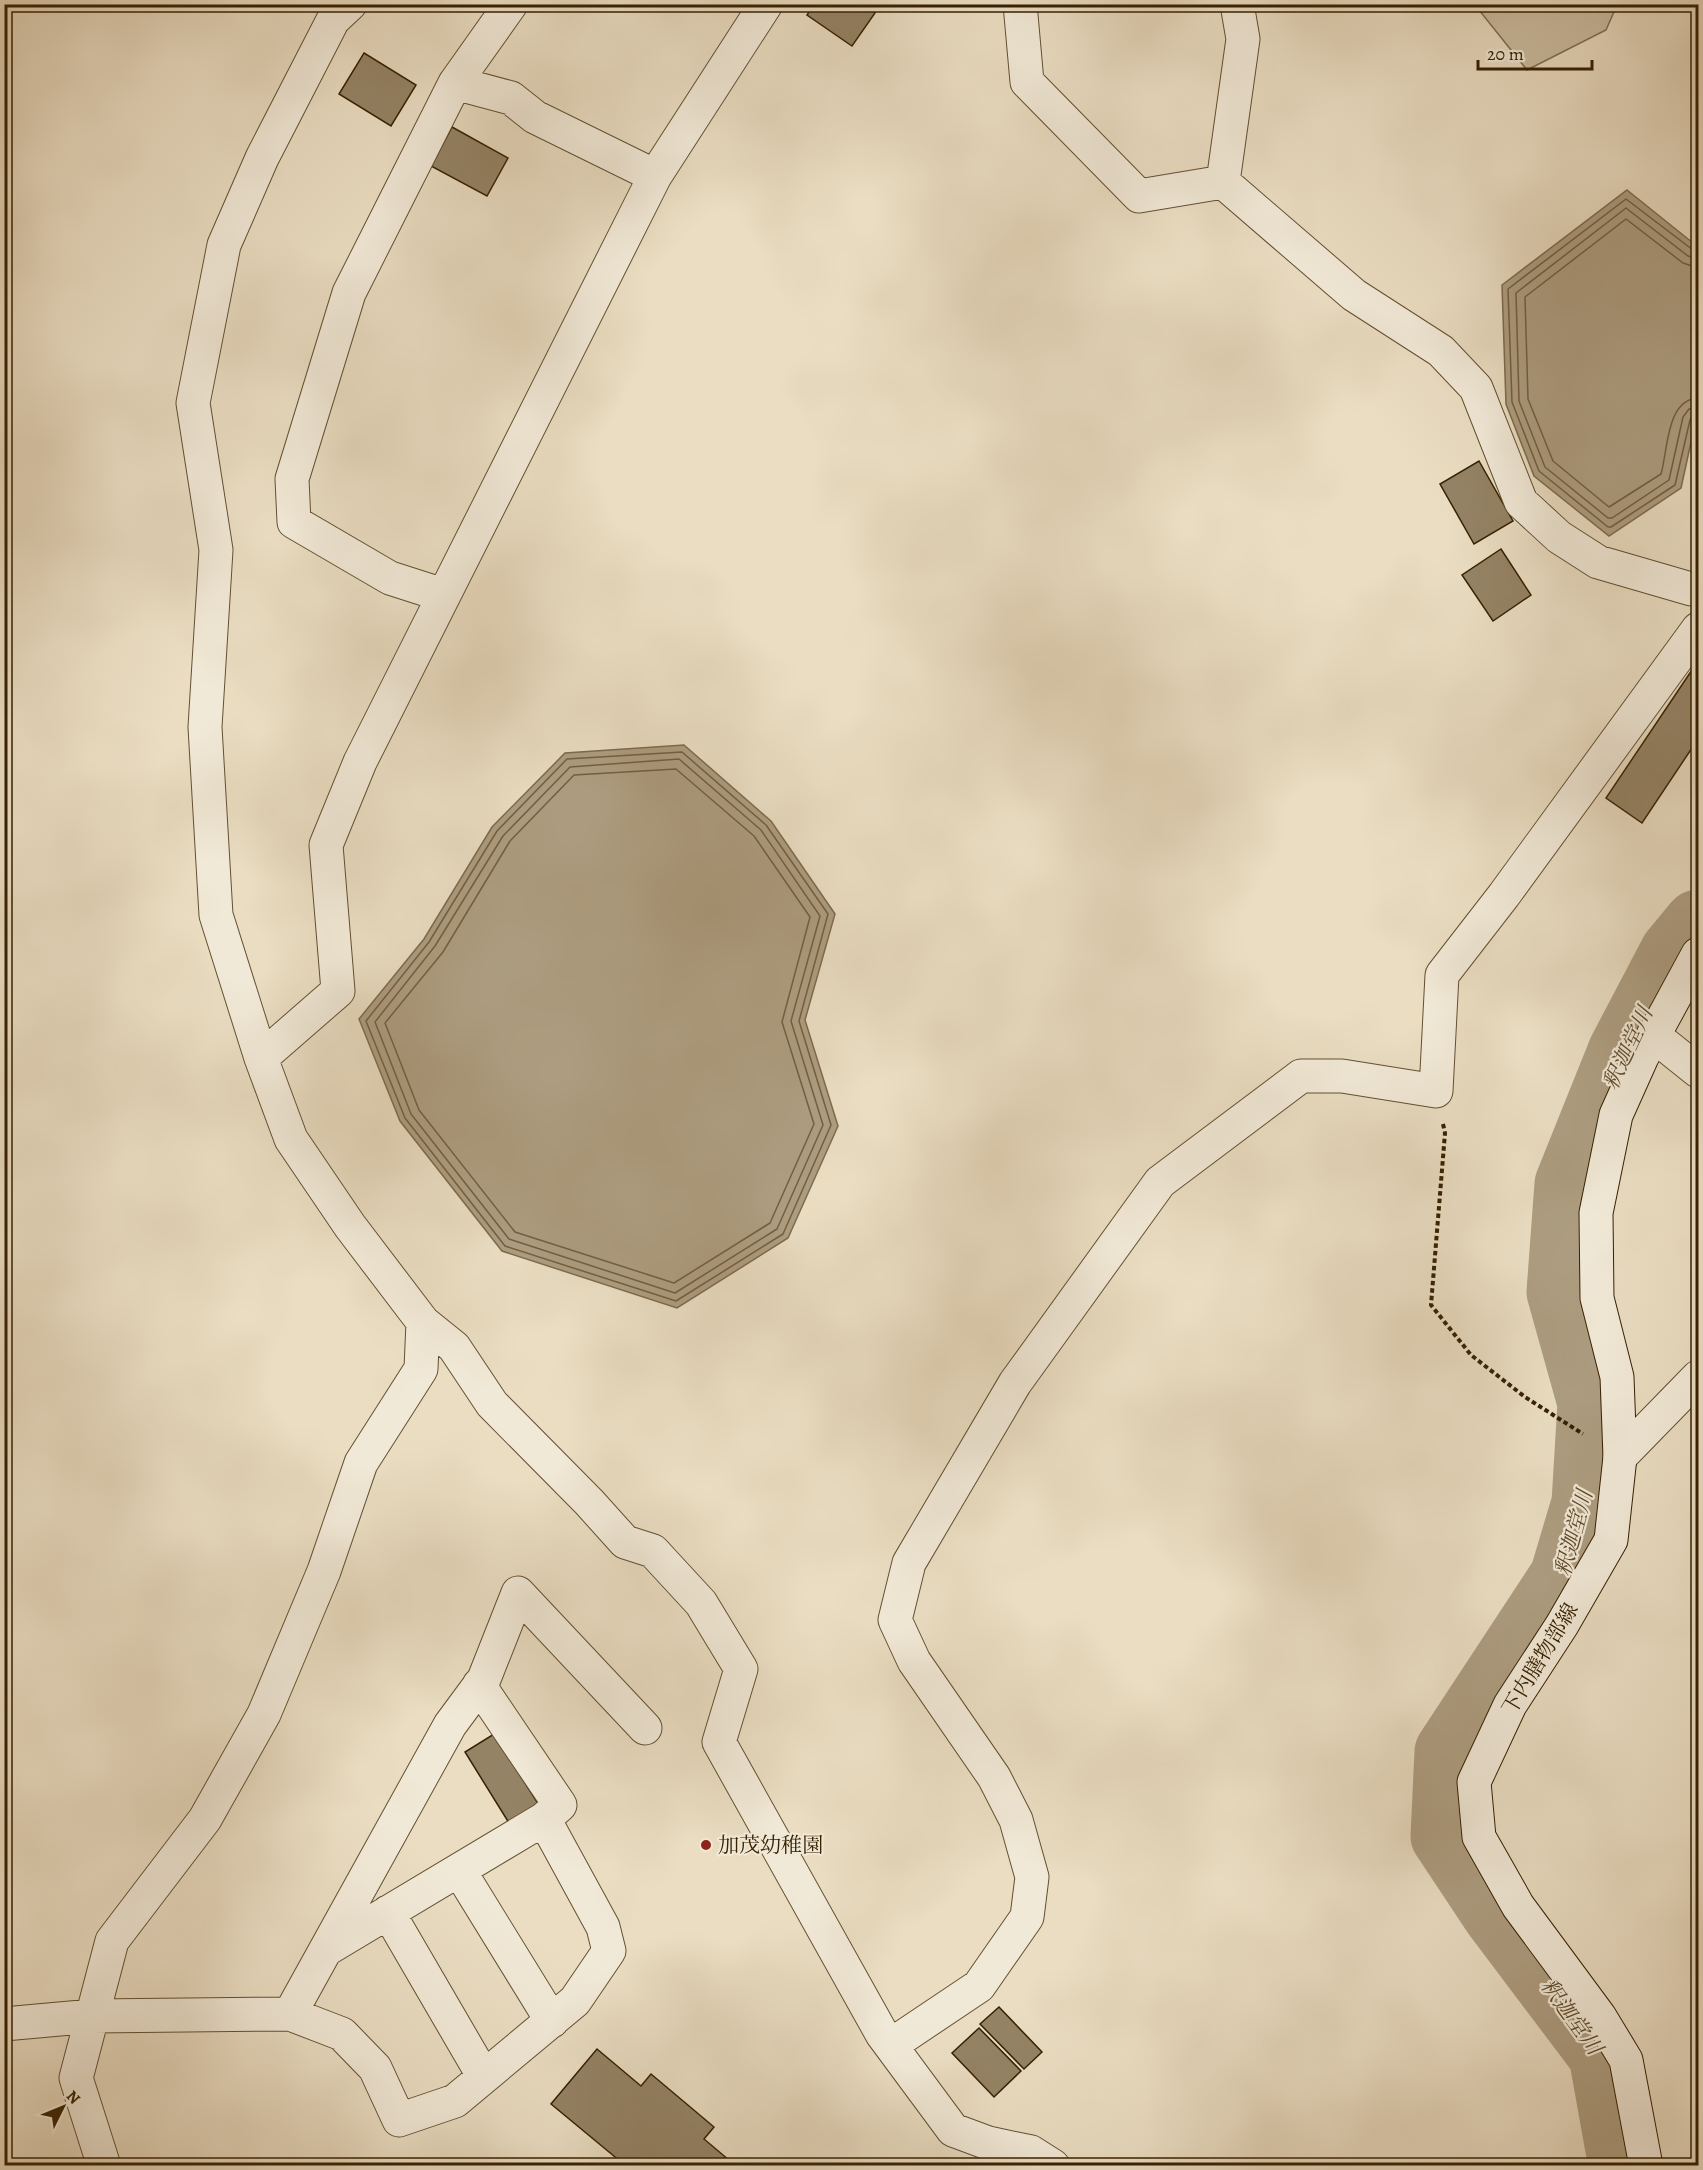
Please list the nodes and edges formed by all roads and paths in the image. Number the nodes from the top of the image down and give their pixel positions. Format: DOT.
graph roads {
  1 [pos="350,4"];
  2 [pos="511,4"];
  3 [pos="766,4"];
  4 [pos="1020,4"];
  5 [pos="1237,4"];
  6 [pos="455,83"];
  7 [pos="655,176"];
  8 [pos="1222,182"];
  9 [pos="1698,589"];
  10 [pos="443,596"];
  11 [pos="1698,628"];
  12 [pos="1698,954"];
  13 [pos="1653,1035"];
  14 [pos="261,1058"];
  15 [pos="1698,1071"];
  16 [pos="1436,1091"];
  17 [pos="423,1322"];
  18 [pos="1698,1377"];
  19 [pos="1620,1457"];
  20 [pos="479,1685"];
  21 [pos="645,1728"];
  22 [pos="544,1819"];
  23 [pos="459,1870"];
  24 [pos="388,1912"];
  25 [pos="326,1950"];
  26 [pos="290,2014"];
  27 [pos="93,2016"];
  28 [pos="552,2021"];
  29 [pos="4,2024"];
  30 [pos="891,2044"];
  31 [pos="484,2077"];
  32 [pos="104,2166"];
  33 [pos="1053,2166"];
  34 [pos="1646,2166"];
  1 -- 14 [label="street"];
  2 -- 6 [label="street"];
  3 -- 7 [label="street"];
  4 -- 8 [label="street"];
  5 -- 8 [label="street"];
  6 -- 7 [label="street"];
  6 -- 10 [label="street"];
  7 -- 10 [label="street"];
  8 -- 9 [label="street"];
  10 -- 14 [label="street"];
  11 -- 16 [label="street"];
  12 -- 13 [label="street, 下内膳物部線"];
  13 -- 15 [label="street"];
  13 -- 19 [label="street, 下内膳物部線"];
  14 -- 17 [label="street"];
  16 -- 19 [label="path"];
  16 -- 30 [label="street"];
  17 -- 27 [label="street"];
  17 -- 30 [label="street"];
  18 -- 19 [label="street"];
  19 -- 34 [label="street, 下内膳物部線"];
  20 -- 21 [label="street"];
  20 -- 22 [label="street"];
  20 -- 25 [label="street"];
  22 -- 23 [label="street"];
  22 -- 28 [label="street"];
  23 -- 24 [label="street"];
  23 -- 28 [label="street"];
  24 -- 25 [label="street"];
  24 -- 31 [label="street"];
  25 -- 26 [label="street"];
  26 -- 27 [label="street"];
  26 -- 31 [label="street"];
  27 -- 29 [label="street"];
  27 -- 32 [label="street"];
  28 -- 31 [label="street"];
  30 -- 33 [label="street"];
}
